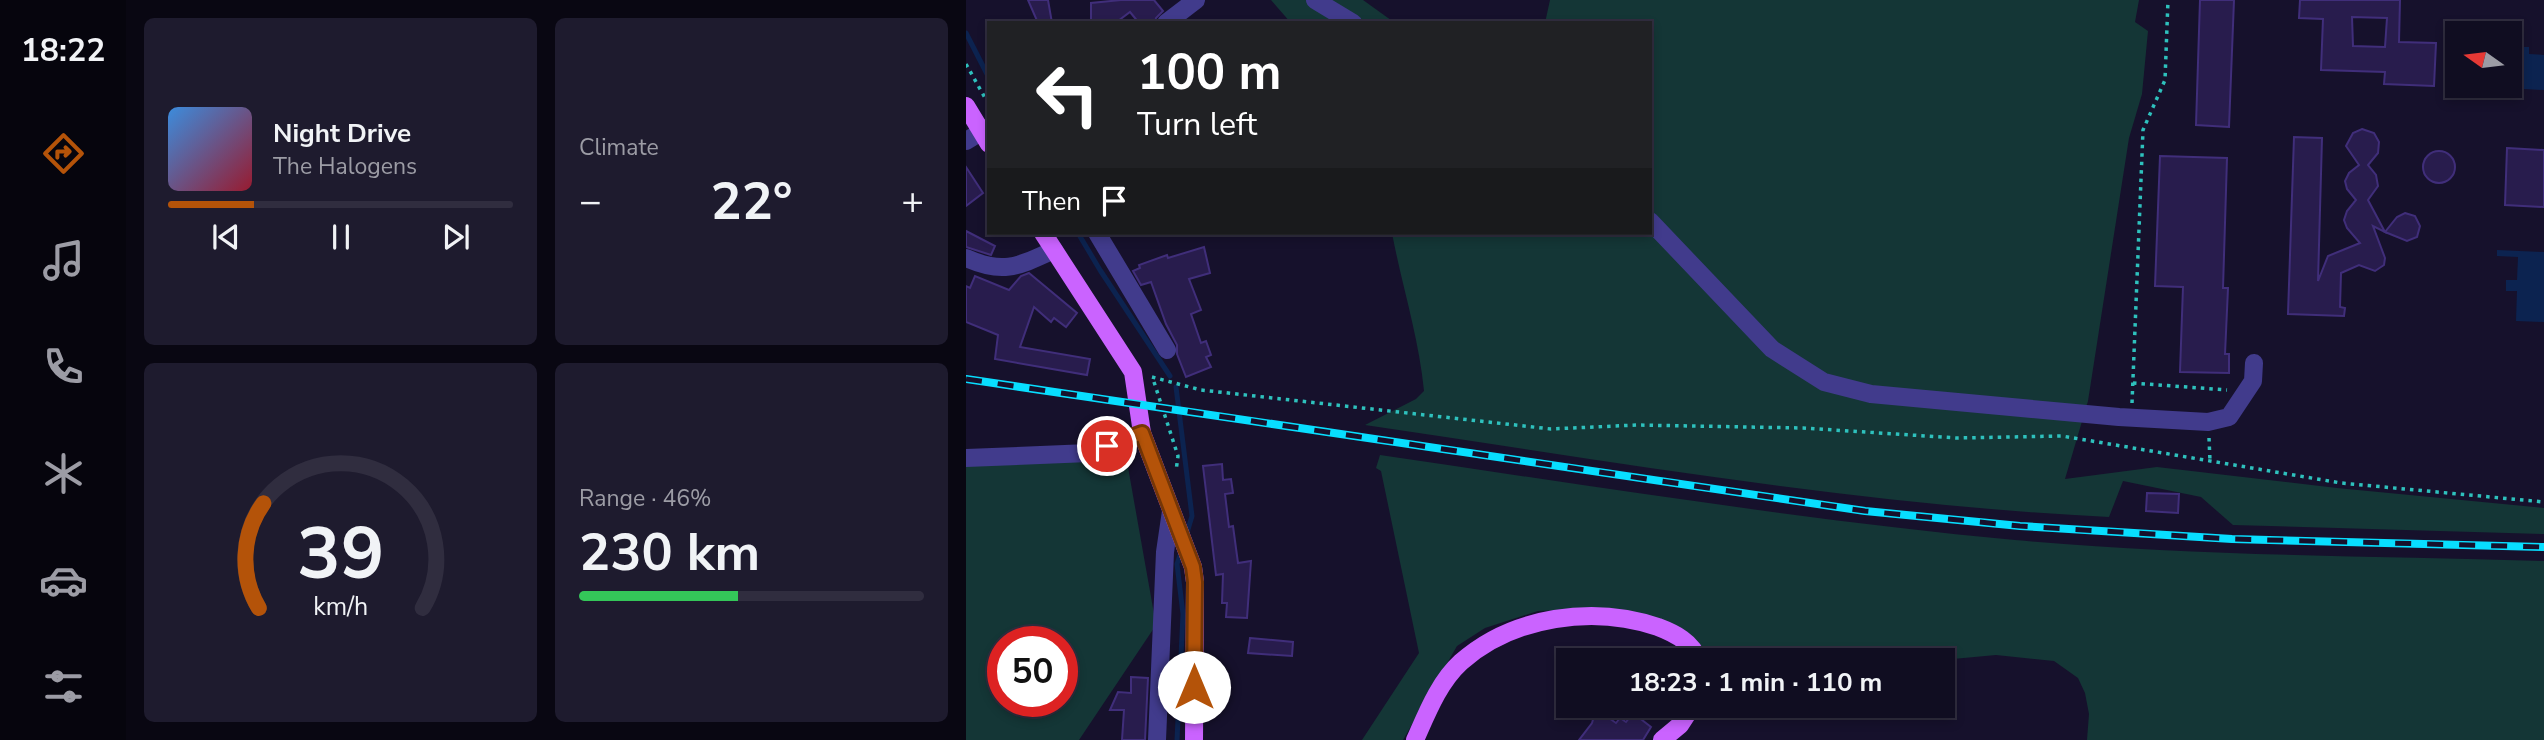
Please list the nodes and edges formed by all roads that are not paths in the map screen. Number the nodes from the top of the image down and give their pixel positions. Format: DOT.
graph roads {
  1 [pos="1196,0"];
  2 [pos="1315,0"];
  3 [pos="1169,21"];
  4 [pos="1350,21"];
  5 [pos="966,106"];
  6 [pos="981,135"];
  7 [pos="1652,223"];
  8 [pos="1098,235"];
  9 [pos="1048,238"];
  10 [pos="966,258"];
  11 [pos="1167,350"];
  12 [pos="2254,363"];
  13 [pos="1142,433"];
  14 [pos="966,458"];
  15 [pos="1174,519"];
  16 [pos="1690,648"];
  17 [pos="1685,718"];
  18 [pos="1157,740"];
  19 [pos="1194,740"];
  20 [pos="1415,740"];
  21 [pos="1662,740"];
  1 -- 3 [label="street"];
  2 -- 4 [label="street"];
  5 -- 6 [label="main road"];
  7 -- 12 [label="street"];
  8 -- 11 [label="street"];
  9 -- 10 [label="street"];
  9 -- 13 [label="main road"];
  13 -- 14 [label="street"];
  13 -- 15 [label="main road"];
  15 -- 18 [label="street"];
  15 -- 19 [label="main road"];
  16 -- 20 [label="main road"];
  17 -- 21 [label="main road"];
}
